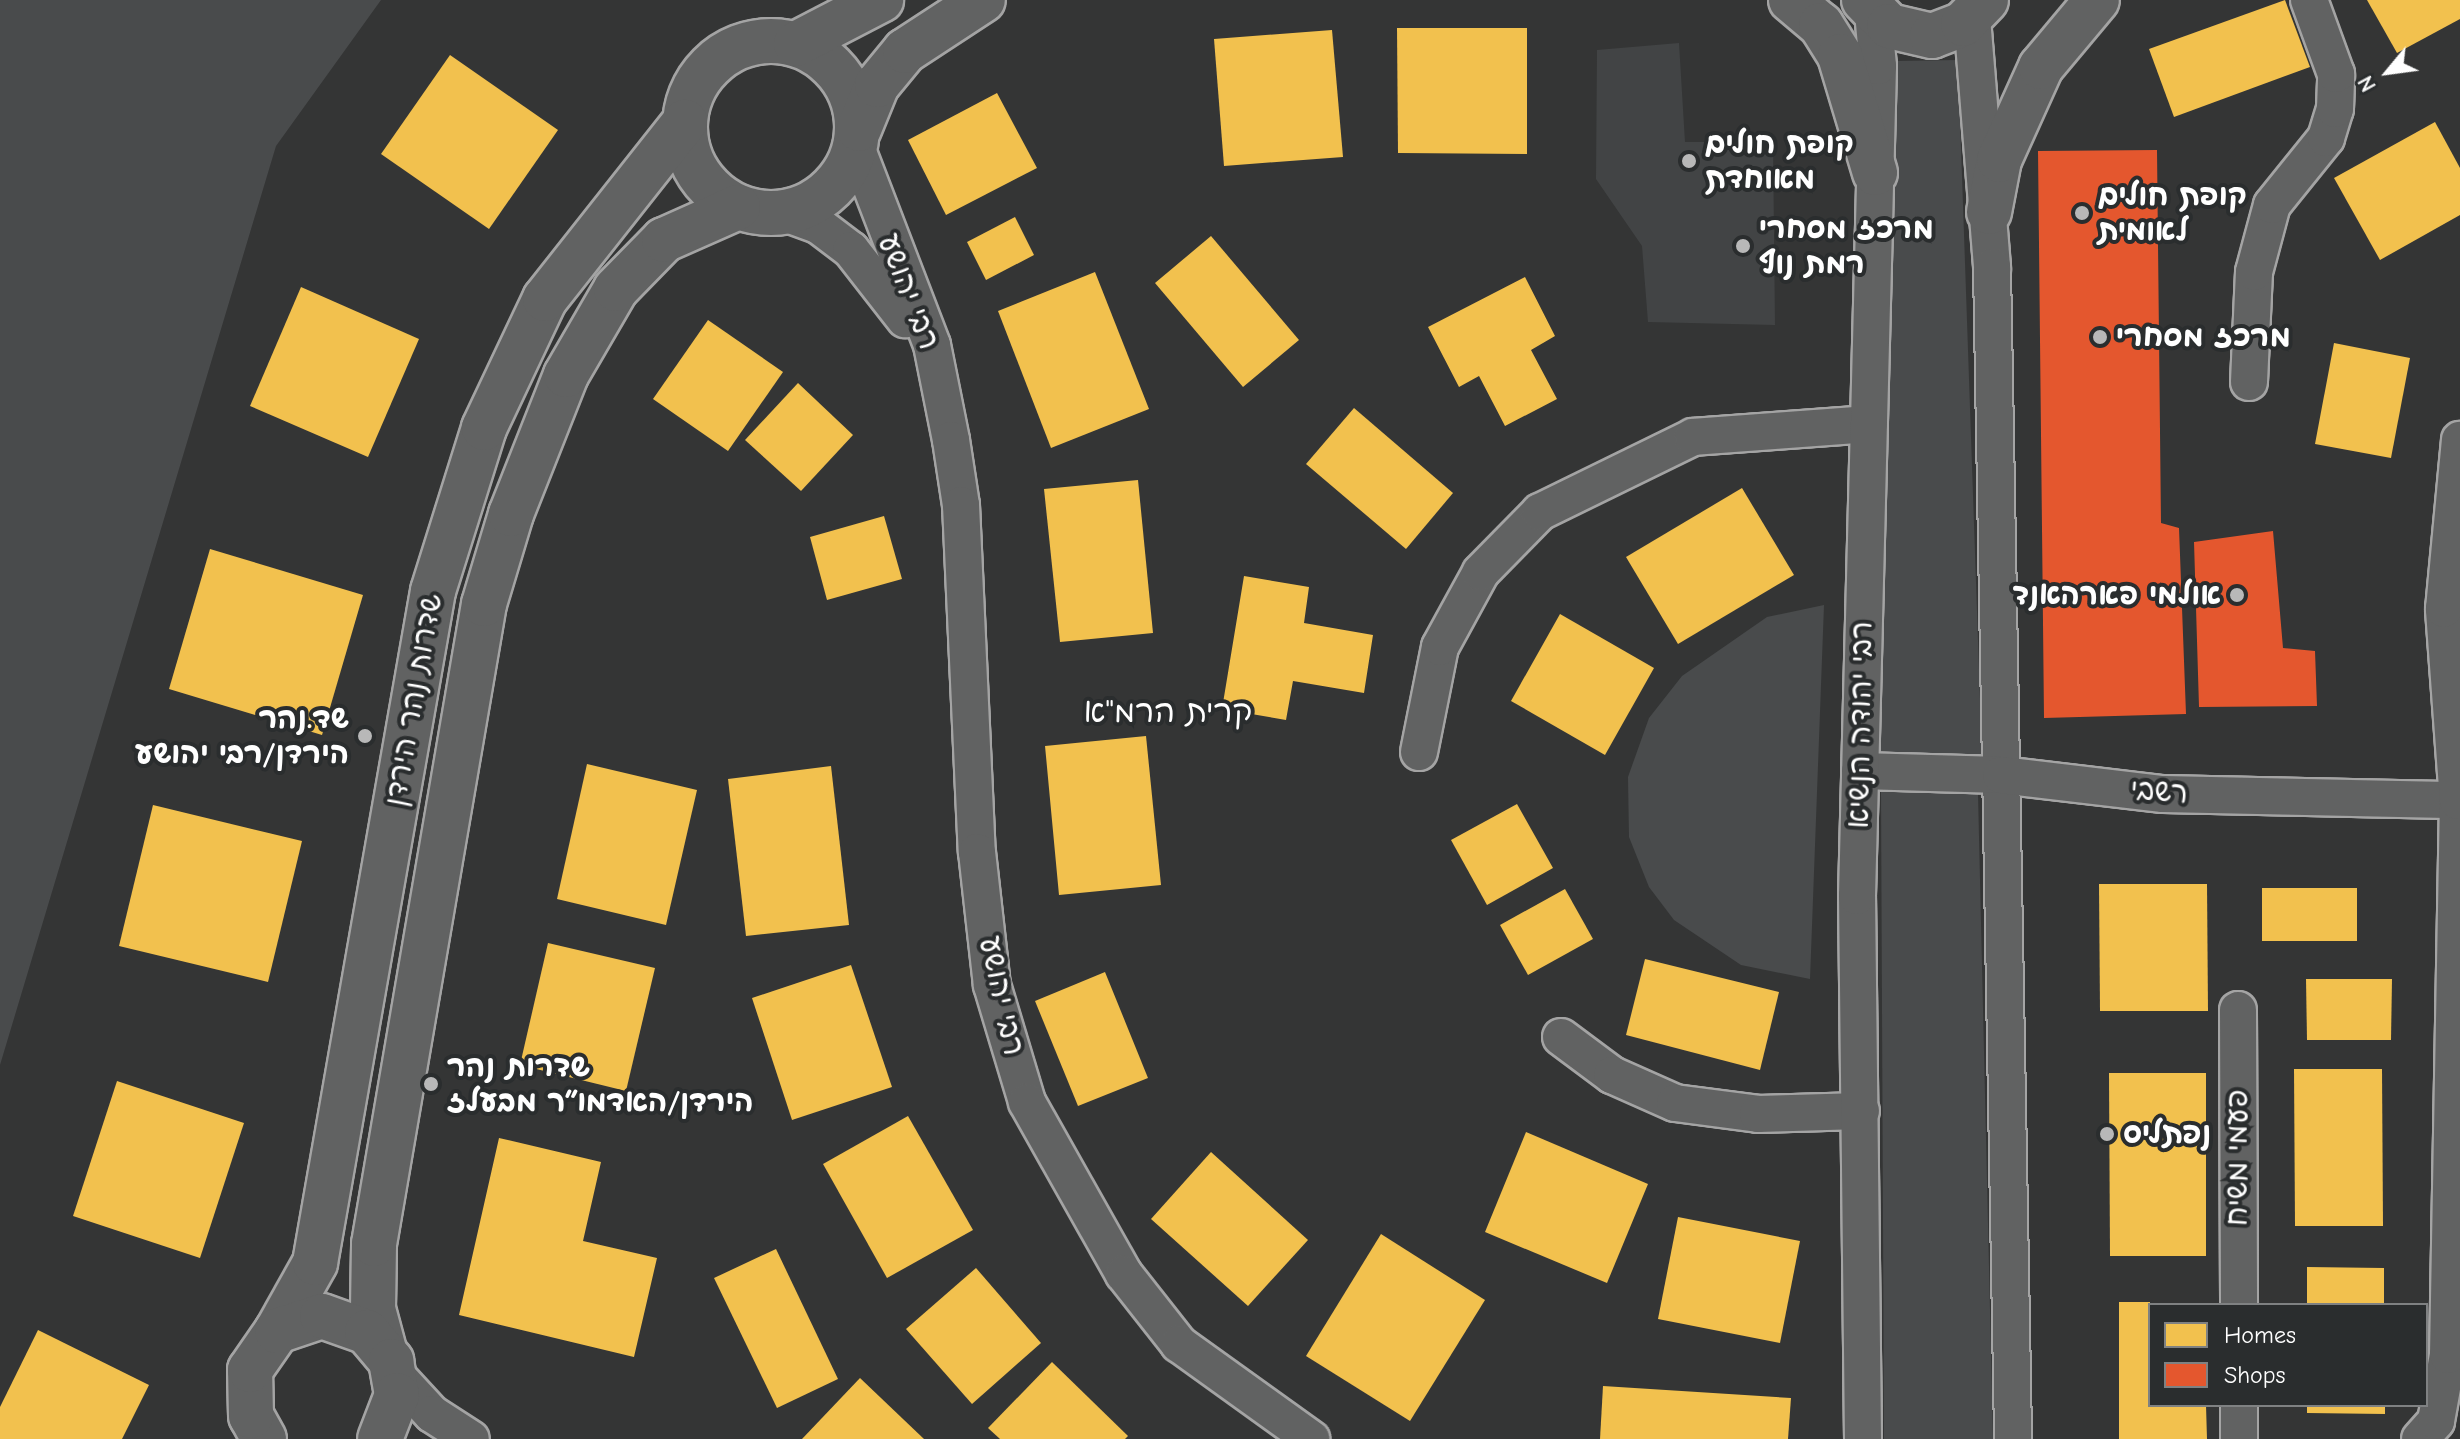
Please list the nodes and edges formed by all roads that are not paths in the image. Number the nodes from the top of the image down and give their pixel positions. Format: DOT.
graph roads {
  1 [pos="881,0"];
  2 [pos="983,0"];
  3 [pos="1791,0"];
  4 [pos="2097,0"];
  5 [pos="2309,0"];
  6 [pos="1866,3"];
  7 [pos="1984,6"];
  8 [pos="796,44"];
  9 [pos="685,122"];
  10 [pos="857,138"];
  11 [pos="1875,173"];
  12 [pos="738,207"];
  13 [pos="1989,212"];
  14 [pos="785,213"];
  15 [pos="2249,382"];
  16 [pos="1869,424"];
  17 [pos="951,440"];
  18 [pos="2460,440"];
  19 [pos="1419,752"];
  20 [pos="1860,771"];
  21 [pos="2001,775"];
  22 [pos="2459,801"];
  23 [pos="2238,1010"];
  24 [pos="1561,1037"];
  25 [pos="1861,1111"];
  26 [pos="2239,1303"];
  27 [pos="277,1331"];
  28 [pos="390,1362"];
  29 [pos="247,1394"];
  30 [pos="2239,1407"];
  31 [pos="229,1439"];
  32 [pos="264,1439"];
  33 [pos="380,1439"];
  34 [pos="471,1439"];
  35 [pos="1311,1439"];
  36 [pos="1863,1439"];
  37 [pos="2013,1439"];
  38 [pos="2239,1439"];
  39 [pos="2420,1439"];
  1 -- 8 [label="main road"];
  2 -- 10 [label="main road"];
  3 -- 11 [label="main road"];
  4 -- 13 [label="main road"];
  5 -- 15 [label="street"];
  6 -- 7 [label="main road"];
  6 -- 11 [label="street, רבי יהודה הנשיא"];
  7 -- 13 [label="street"];
  8 -- 9 [label="main road"];
  8 -- 10 [label="main road"];
  9 -- 12 [label="main road"];
  9 -- 27 [label="main road, שדרות נהר הירדן"];
  10 -- 14 [label="main road"];
  10 -- 17 [label="street, רבי יהושע"];
  11 -- 16 [label="street, רבי יהודה הנשיא"];
  12 -- 14 [label="main road"];
  12 -- 28 [label="main road, שדרות נהר הירדן"];
  13 -- 21 [label="street"];
  14 -- 17 [label="street, רבי יהושע"];
  16 -- 19 [label="street"];
  16 -- 20 [label="street, רבי יהודה הנשיא"];
  17 -- 35 [label="street, רבי יהושע"];
  18 -- 22 [label="street"];
  20 -- 21 [label="street, רשבי"];
  20 -- 25 [label="street, רבי יהודה הנשיא"];
  21 -- 22 [label="street, רשבי"];
  21 -- 37 [label="street"];
  22 -- 39 [label="street"];
  23 -- 26 [label="street, פעמי משיח"];
  24 -- 25 [label="street"];
  25 -- 36 [label="street, רבי יהודה הנשיא"];
  27 -- 28 [label="main road"];
  27 -- 29 [label="main road, שדרות נהר הירדן"];
  28 -- 33 [label="main road, שדרות נהר הירדן"];
  28 -- 34 [label="street"];
  29 -- 31 [label="main road"];
  29 -- 32 [label="main road"];
  30 -- 38 [label="street"];
}
